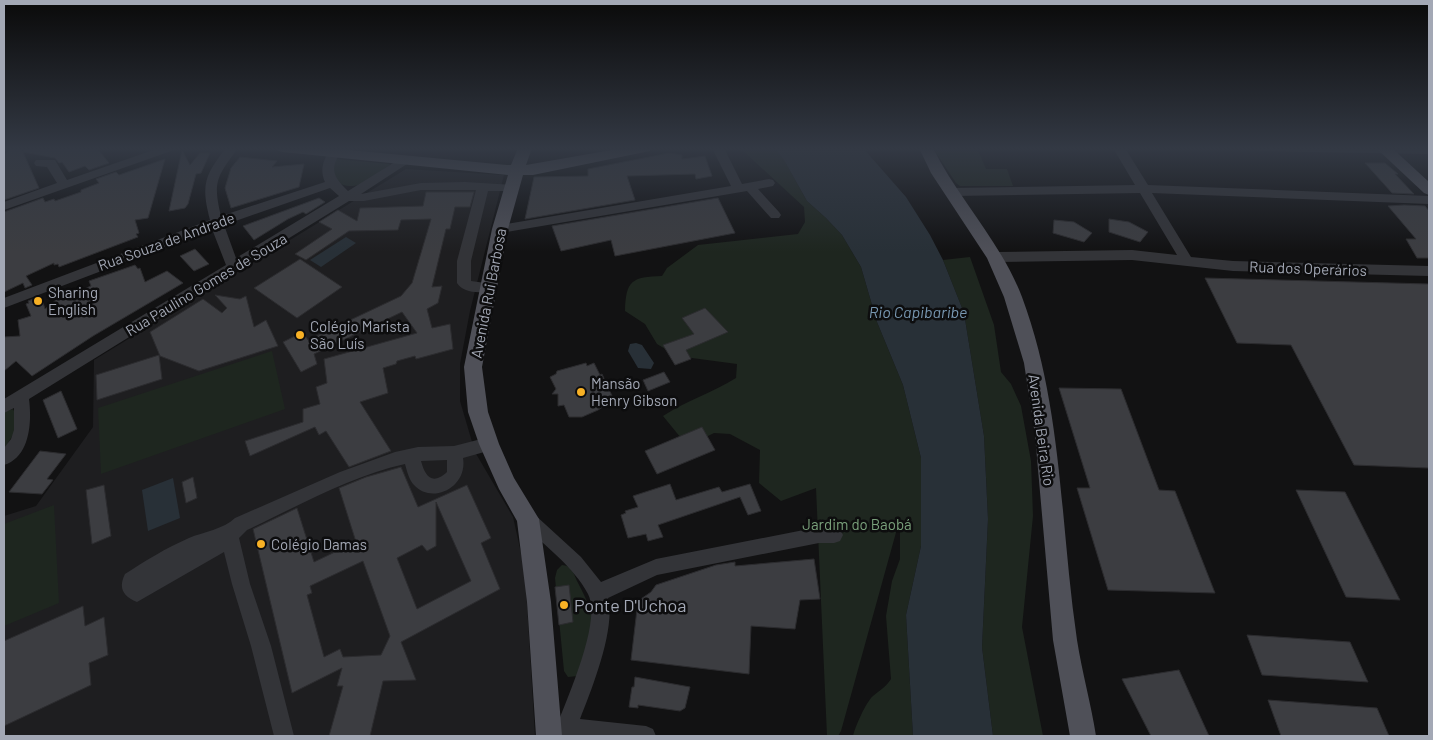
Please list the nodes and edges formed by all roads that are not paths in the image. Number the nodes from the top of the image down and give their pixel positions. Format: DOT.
graph roads {
  1 [pos="71,183"];
  2 [pos="211,183"];
  3 [pos="372,183"];
  4 [pos="512,183"];
  5 [pos="740,183"];
  6 [pos="769,183"];
  7 [pos="945,183"];
  8 [pos="1140,183"];
  9 [pos="330,184"];
  10 [pos="64,185"];
  11 [pos="484,187"];
  12 [pos="510,188"];
  13 [pos="744,188"];
  14 [pos="1144,189"];
  15 [pos="952,192"];
  16 [pos="349,197"];
  17 [pos="1429,200"];
  18 [pos="4,206"];
  19 [pos="775,215"];
  20 [pos="217,222"];
  21 [pos="500,229"];
  22 [pos="995,257"];
  23 [pos="1187,261"];
  24 [pos="233,268"];
  25 [pos="1429,271"];
  26 [pos="487,287"];
  27 [pos="4,303"];
  28 [pos="21,397"];
  29 [pos="4,407"];
  30 [pos="489,444"];
  31 [pos="454,453"];
  32 [pos="411,455"];
  33 [pos="4,458"];
  34 [pos="528,519"];
  35 [pos="233,534"];
  36 [pos="834,535"];
  37 [pos="598,593"];
  38 [pos="560,734"];
  39 [pos="284,736"];
  40 [pos="646,736"];
  41 [pos="1082,736"];
  1 -- 10 [label="street"];
  2 -- 20 [label="street"];
  3 -- 16 [label="street, Rua Paulino Gomes de Souza"];
  4 -- 12 [label="main road, Avenida Rui Barbosa"];
  5 -- 13 [label="street"];
  6 -- 13 [label="street"];
  7 -- 15 [label="main road, Avenida Beira Rio"];
  8 -- 14 [label="street"];
  9 -- 16 [label="street"];
  9 -- 20 [label="street, Rua Souza de Andrade"];
  10 -- 18 [label="street"];
  11 -- 12 [label="street"];
  11 -- 16 [label="street"];
  11 -- 26 [label="street"];
  12 -- 21 [label="main road, Avenida Rui Barbosa"];
  13 -- 19 [label="street"];
  13 -- 21 [label="street"];
  14 -- 15 [label="street"];
  14 -- 17 [label="street"];
  14 -- 23 [label="street"];
  15 -- 22 [label="main road, Avenida Beira Rio"];
  16 -- 24 [label="street, Rua Paulino Gomes de Souza"];
  20 -- 24 [label="street"];
  20 -- 27 [label="street, Rua Souza de Andrade"];
  21 -- 26 [label="main road, Avenida Rui Barbosa"];
  22 -- 23 [label="street, Rua dos Operários"];
  22 -- 41 [label="main road, Avenida Beira Rio"];
  23 -- 25 [label="street, Rua dos Operários"];
  24 -- 28 [label="street, Rua Paulino Gomes de Souza"];
  26 -- 30 [label="main road, Avenida Rui Barbosa"];
  28 -- 29 [label="street, Rua Paulino Gomes de Souza"];
  28 -- 33 [label="street"];
  30 -- 31 [label="street"];
  30 -- 34 [label="main road, Avenida Rui Barbosa"];
  31 -- 32 [label="street"];
  31 -- 32 [label="street"];
  32 -- 35 [label="street"];
  34 -- 37 [label="street, Avenida Rui Barbosa"];
  34 -- 38 [label="main road, Avenida Rui Barbosa"];
  35 -- 35 [label="street"];
  35 -- 39 [label="street"];
  36 -- 37 [label="street"];
  37 -- 38 [label="street"];
  38 -- 40 [label="street"];
}
